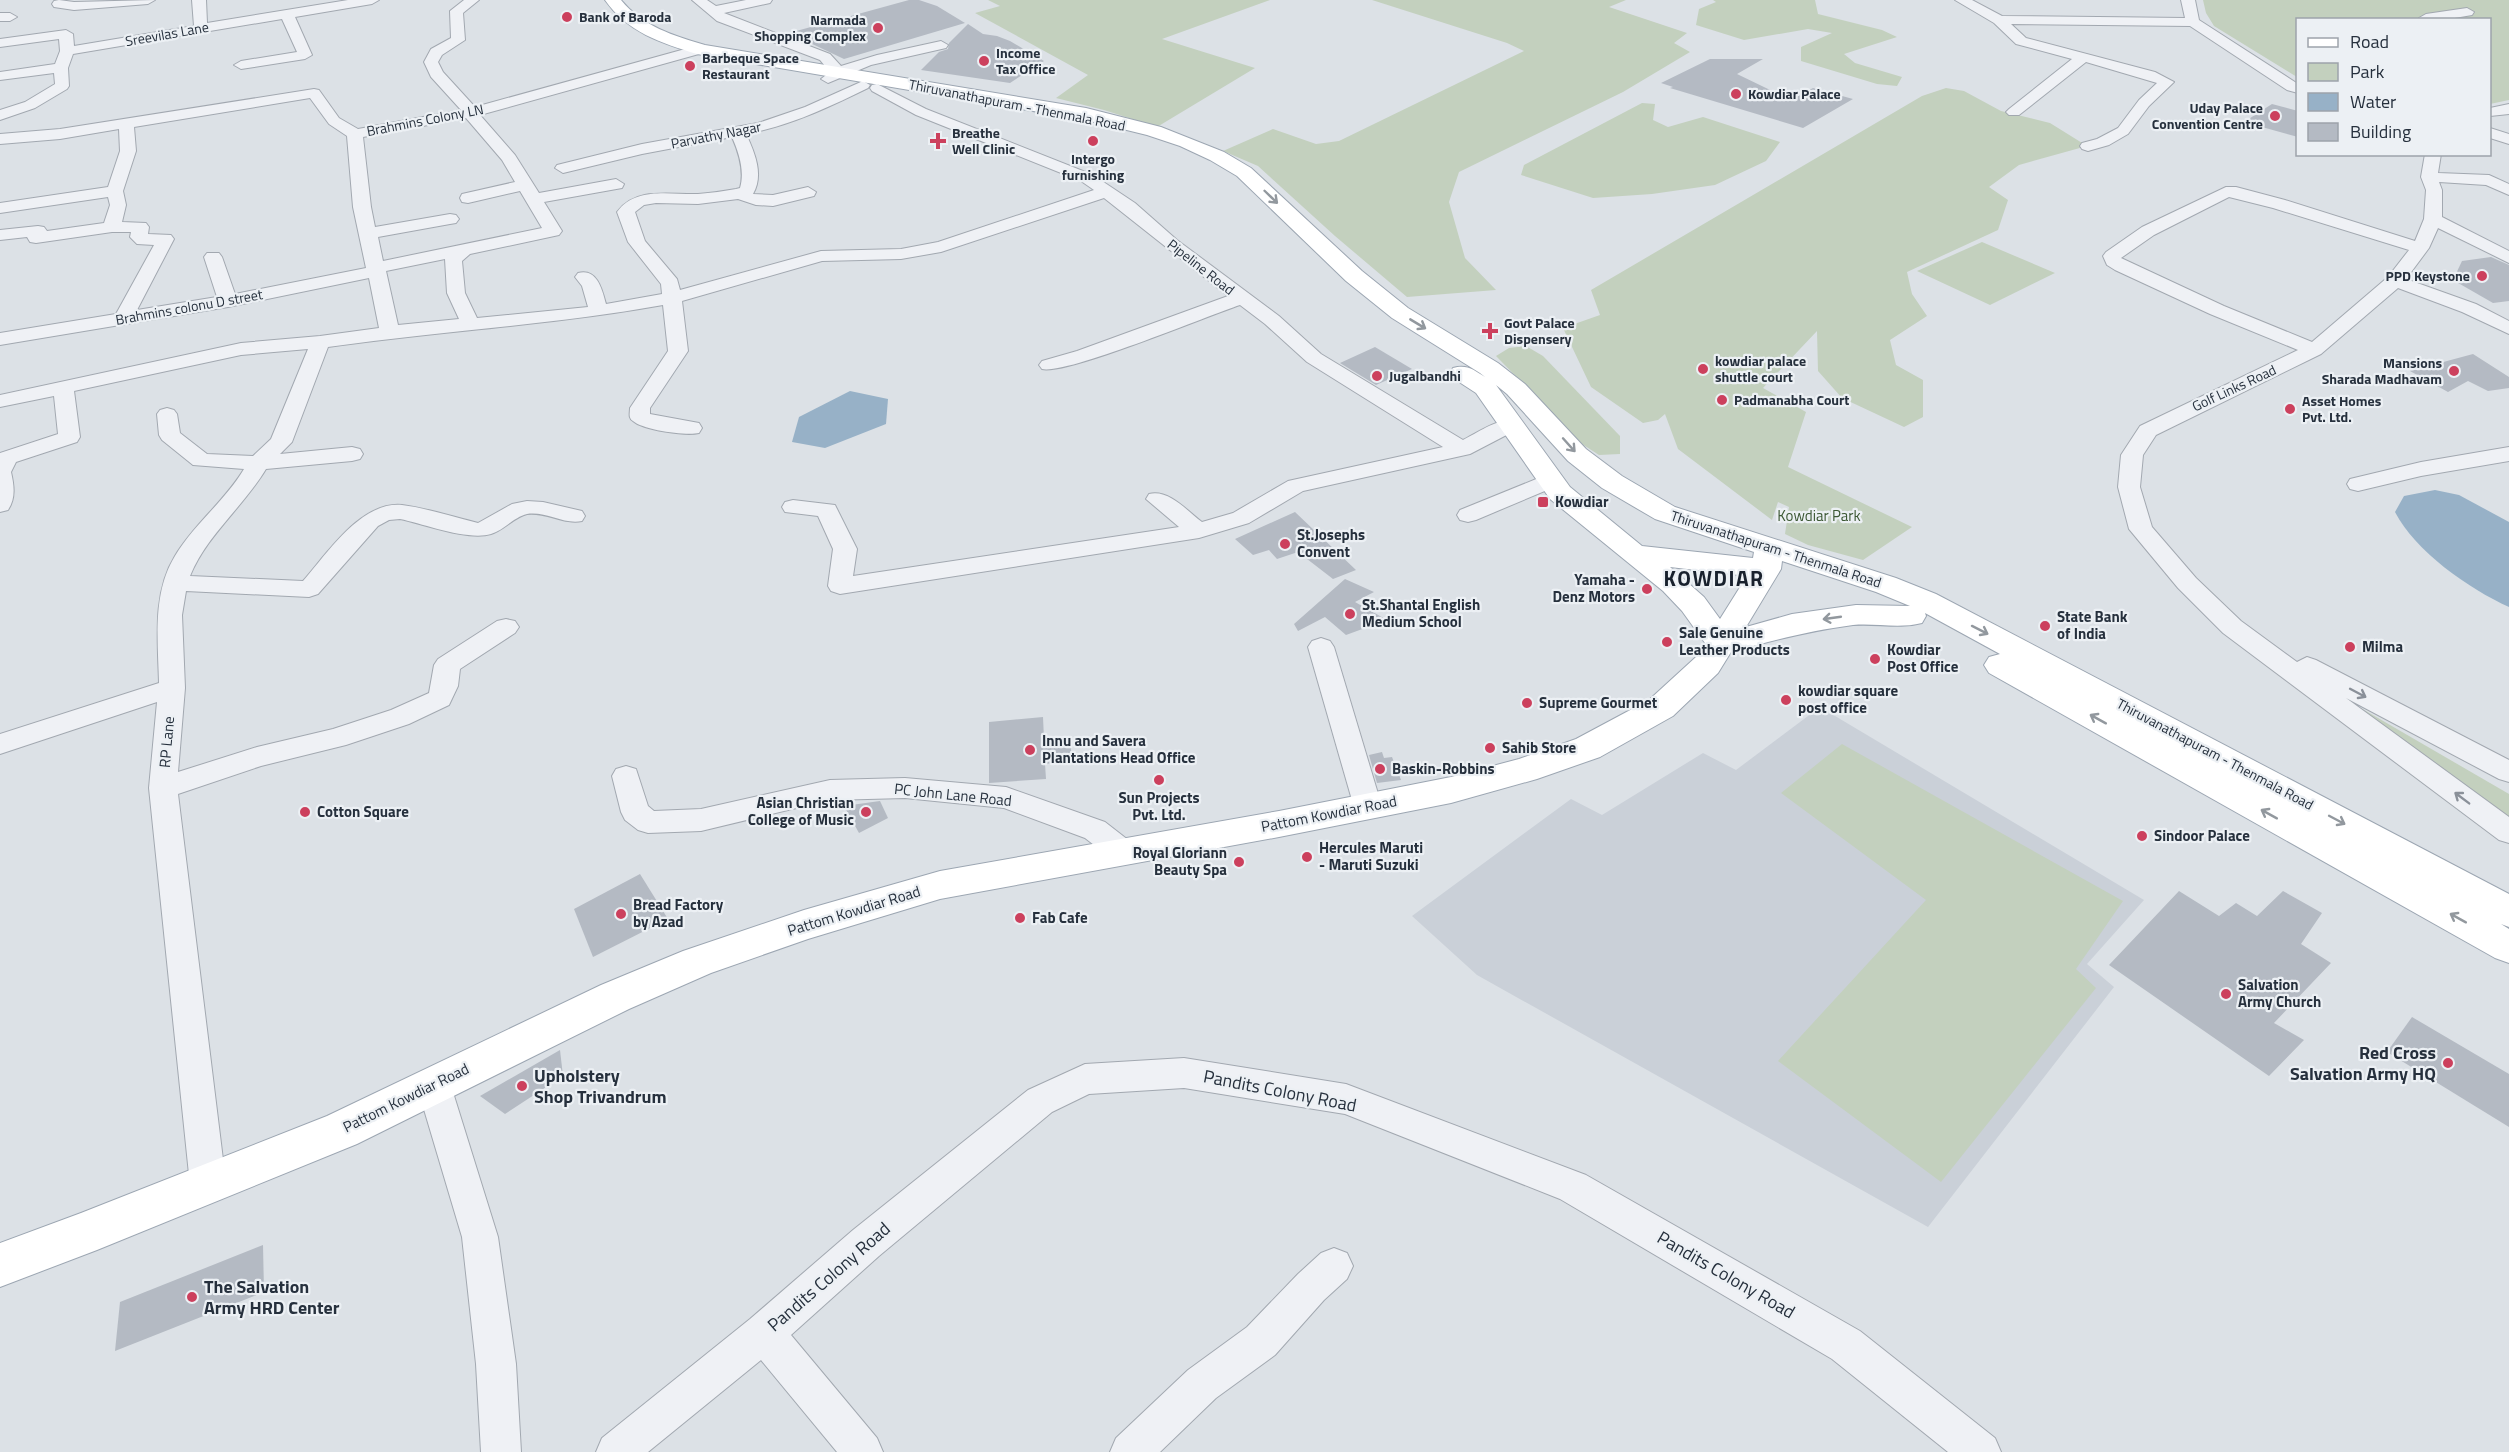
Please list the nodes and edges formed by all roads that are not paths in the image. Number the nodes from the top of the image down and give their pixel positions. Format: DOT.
graph roads {
  1 [pos="199,0"];
  2 [pos="372,0"];
  3 [pos="472,0"];
  4 [pos="596,0"];
  5 [pos="613,0"];
  6 [pos="699,0"];
  7 [pos="765,0"];
  8 [pos="2188,0"];
  9 [pos="1970,1"];
  10 [pos="59,4"];
  11 [pos="156,5"];
  12 [pos="713,11"];
  13 [pos="2467,12"];
  14 [pos="287,14"];
  15 [pos="2426,18"];
  16 [pos="1999,20"];
  17 [pos="2193,22"];
  18 [pos="201,28"];
  19 [pos="154,36"];
  20 [pos="0,43"];
  21 [pos="941,45"];
  22 [pos="67,51"];
  23 [pos="693,52"];
  24 [pos="2081,59"];
  25 [pos="241,65"];
  26 [pos="61,68"];
  27 [pos="833,75"];
  28 [pos="0,76"];
  29 [pos="878,85"];
  30 [pos="2296,88"];
  31 [pos="2509,109"];
  32 [pos="2014,112"];
  33 [pos="2491,112"];
  34 [pos="470,113"];
  35 [pos="0,116"];
  36 [pos="126,123"];
  37 [pos="737,131"];
  38 [pos="2491,133"];
  39 [pos="355,134"];
  40 [pos="0,139"];
  41 [pos="2509,139"];
  42 [pos="2088,146"];
  43 [pos="2433,156"];
  44 [pos="563,168"];
  45 [pos="2429,177"];
  46 [pos="616,184"];
  47 [pos="524,185"];
  48 [pos="116,190"];
  49 [pos="2509,190"];
  50 [pos="808,192"];
  51 [pos="1105,192"];
  52 [pos="740,194"];
  53 [pos="468,198"];
  54 [pos="533,200"];
  55 [pos="0,208"];
  56 [pos="450,219"];
  57 [pos="2433,219"];
  58 [pos="112,227"];
  59 [pos="368,234"];
  60 [pos="0,235"];
  61 [pos="2420,248"];
  62 [pos="465,250"];
  63 [pos="213,257"];
  64 [pos="2509,258"];
  65 [pos="376,270"];
  66 [pos="584,277"];
  67 [pos="2395,281"];
  68 [pos="671,298"];
  69 [pos="1240,298"];
  70 [pos="228,301"];
  71 [pos="599,311"];
  72 [pos="123,318"];
  73 [pos="471,325"];
  74 [pos="2509,328"];
  75 [pos="390,332"];
  76 [pos="0,339"];
  77 [pos="320,342"];
  78 [pos="2314,350"];
  79 [pos="1049,365"];
  80 [pos="63,387"];
  81 [pos="0,401"];
  82 [pos="167,414"];
  83 [pos="1511,425"];
  84 [pos="691,428"];
  85 [pos="1462,449"];
  86 [pos="352,454"];
  87 [pos="2509,454"];
  88 [pos="258,463"];
  89 [pos="1551,480"];
  90 [pos="2358,484"];
  91 [pos="1157,499"];
  92 [pos="0,505"];
  93 [pos="794,507"];
  94 [pos="1468,515"];
  95 [pos="574,516"];
  96 [pos="1199,531"];
  97 [pos="1638,554"];
  98 [pos="1768,558"];
  99 [pos="175,583"];
  100 [pos="1911,616"];
  101 [pos="506,627"];
  102 [pos="2232,627"];
  103 [pos="1722,644"];
  104 [pos="1321,647"];
  105 [pos="172,688"];
  106 [pos="0,744"];
  107 [pos="2509,772"];
  108 [pos="626,776"];
  109 [pos="163,788"];
  110 [pos="1368,807"];
  111 [pos="2509,832"];
  112 [pos="1122,851"];
  113 [pos="2509,912"];
  114 [pos="2509,947"];
  115 [pos="434,1086"];
  116 [pos="207,1184"];
  117 [pos="0,1265"];
  118 [pos="1334,1266"];
  119 [pos="765,1333"];
  120 [pos="501,1452"];
  121 [pos="616,1452"];
  122 [pos="863,1452"];
  123 [pos="1130,1452"];
  124 [pos="1981,1452"];
  1 -- 18 [label="street"];
  2 -- 14 [label="street, Sreevilas Lane"];
  3 -- 34 [label="street"];
  4 -- 23 [label="main road"];
  5 -- 23 [label="main road"];
  6 -- 12 [label="street"];
  7 -- 12 [label="street"];
  8 -- 17 [label="street"];
  9 -- 16 [label="street"];
  10 -- 11 [label="street"];
  11 -- 19 [label="street"];
  12 -- 27 [label="street"];
  13 -- 15 [label="street"];
  14 -- 18 [label="street, Sreevilas Lane"];
  14 -- 25 [label="street"];
  16 -- 17 [label="street"];
  16 -- 24 [label="street"];
  17 -- 30 [label="street"];
  18 -- 19 [label="street, Sreevilas Lane"];
  19 -- 22 [label="street, Sreevilas Lane"];
  20 -- 22 [label="street"];
  21 -- 27 [label="street"];
  22 -- 26 [label="street"];
  23 -- 27 [label="main road"];
  23 -- 34 [label="street, Brahmins Colony LN"];
  24 -- 32 [label="street"];
  24 -- 42 [label="street"];
  26 -- 28 [label="street"];
  26 -- 35 [label="street"];
  27 -- 29 [label="main road, Thiruvanathapuram - Thenmala Road"];
  27 -- 29 [label="main road"];
  29 -- 37 [label="street, Parvathy Nagar"];
  29 -- 51 [label="street, Pipeline Road"];
  29 -- 83 [label="main road"];
  29 -- 98 [label="main road, Thiruvanathapuram - Thenmala Road, one-way"];
  31 -- 33 [label="street"];
  34 -- 39 [label="street, Brahmins Colony LN"];
  34 -- 47 [label="street"];
  36 -- 39 [label="street, Brahmins Colony LN"];
  36 -- 40 [label="street, Brahmins Colony LN"];
  36 -- 48 [label="street"];
  37 -- 44 [label="street, Parvathy Nagar"];
  37 -- 52 [label="street"];
  38 -- 41 [label="street"];
  39 -- 59 [label="street"];
  43 -- 45 [label="street, Golf Links Road"];
  45 -- 49 [label="street"];
  45 -- 57 [label="street, Golf Links Road"];
  46 -- 54 [label="street"];
  47 -- 53 [label="street"];
  47 -- 54 [label="street"];
  48 -- 55 [label="street"];
  48 -- 58 [label="street"];
  50 -- 52 [label="street"];
  51 -- 68 [label="street"];
  51 -- 69 [label="street, Pipeline Road"];
  52 -- 68 [label="street"];
  54 -- 62 [label="street, Brahmins colonu D street"];
  56 -- 59 [label="street"];
  57 -- 61 [label="street, Golf Links Road"];
  57 -- 64 [label="street"];
  58 -- 60 [label="street"];
  58 -- 72 [label="street"];
  59 -- 65 [label="street"];
  61 -- 67 [label="street, Golf Links Road"];
  61 -- 78 [label="street"];
  62 -- 65 [label="street, Brahmins colonu D street"];
  62 -- 73 [label="street"];
  63 -- 70 [label="street"];
  65 -- 70 [label="street, Brahmins colonu D street"];
  65 -- 75 [label="street"];
  66 -- 71 [label="street"];
  67 -- 74 [label="street"];
  67 -- 78 [label="street, Golf Links Road"];
  68 -- 71 [label="street"];
  68 -- 84 [label="street"];
  69 -- 79 [label="street"];
  69 -- 85 [label="street, Pipeline Road"];
  70 -- 72 [label="street, Brahmins colonu D street"];
  71 -- 73 [label="street"];
  72 -- 76 [label="street, Brahmins colonu D street"];
  73 -- 75 [label="street"];
  75 -- 77 [label="street"];
  77 -- 80 [label="street"];
  77 -- 88 [label="street, RP Lane"];
  78 -- 102 [label="street, Golf Links Road"];
  80 -- 81 [label="street"];
  80 -- 92 [label="street"];
  82 -- 88 [label="street"];
  83 -- 85 [label="street"];
  83 -- 89 [label="main road"];
  83 -- 98 [label="main road"];
  85 -- 96 [label="street"];
  86 -- 88 [label="street"];
  87 -- 90 [label="street"];
  88 -- 99 [label="street, RP Lane"];
  89 -- 94 [label="street"];
  89 -- 97 [label="main road"];
  91 -- 96 [label="street"];
  93 -- 96 [label="street"];
  95 -- 99 [label="street"];
  97 -- 98 [label="main road"];
  97 -- 103 [label="main road"];
  98 -- 100 [label="main road"];
  98 -- 103 [label="main road, Pattom Kowdiar Road"];
  98 -- 113 [label="main road, Thiruvanathapuram - Thenmala Road, one-way"];
  99 -- 105 [label="street, RP Lane"];
  100 -- 103 [label="main road, one-way"];
  114 -- 100 [label="main road, one-way"];
  101 -- 109 [label="street"];
  102 -- 107 [label="street, one-way"];
  111 -- 102 [label="street, one-way"];
  103 -- 110 [label="main road, Pattom Kowdiar Road"];
  104 -- 110 [label="street"];
  105 -- 106 [label="street"];
  105 -- 109 [label="street, RP Lane"];
  108 -- 112 [label="street, PC John Lane Road"];
  109 -- 116 [label="street, RP Lane"];
  110 -- 112 [label="main road, Pattom Kowdiar Road"];
  112 -- 115 [label="main road, Pattom Kowdiar Road"];
  115 -- 116 [label="main road, Pattom Kowdiar Road"];
  115 -- 120 [label="street"];
  116 -- 117 [label="main road, Pattom Kowdiar Road"];
  118 -- 123 [label="street"];
  119 -- 121 [label="street, Pandits Colony Road"];
  119 -- 122 [label="street"];
  119 -- 124 [label="street, Pandits Colony Road"];
}
